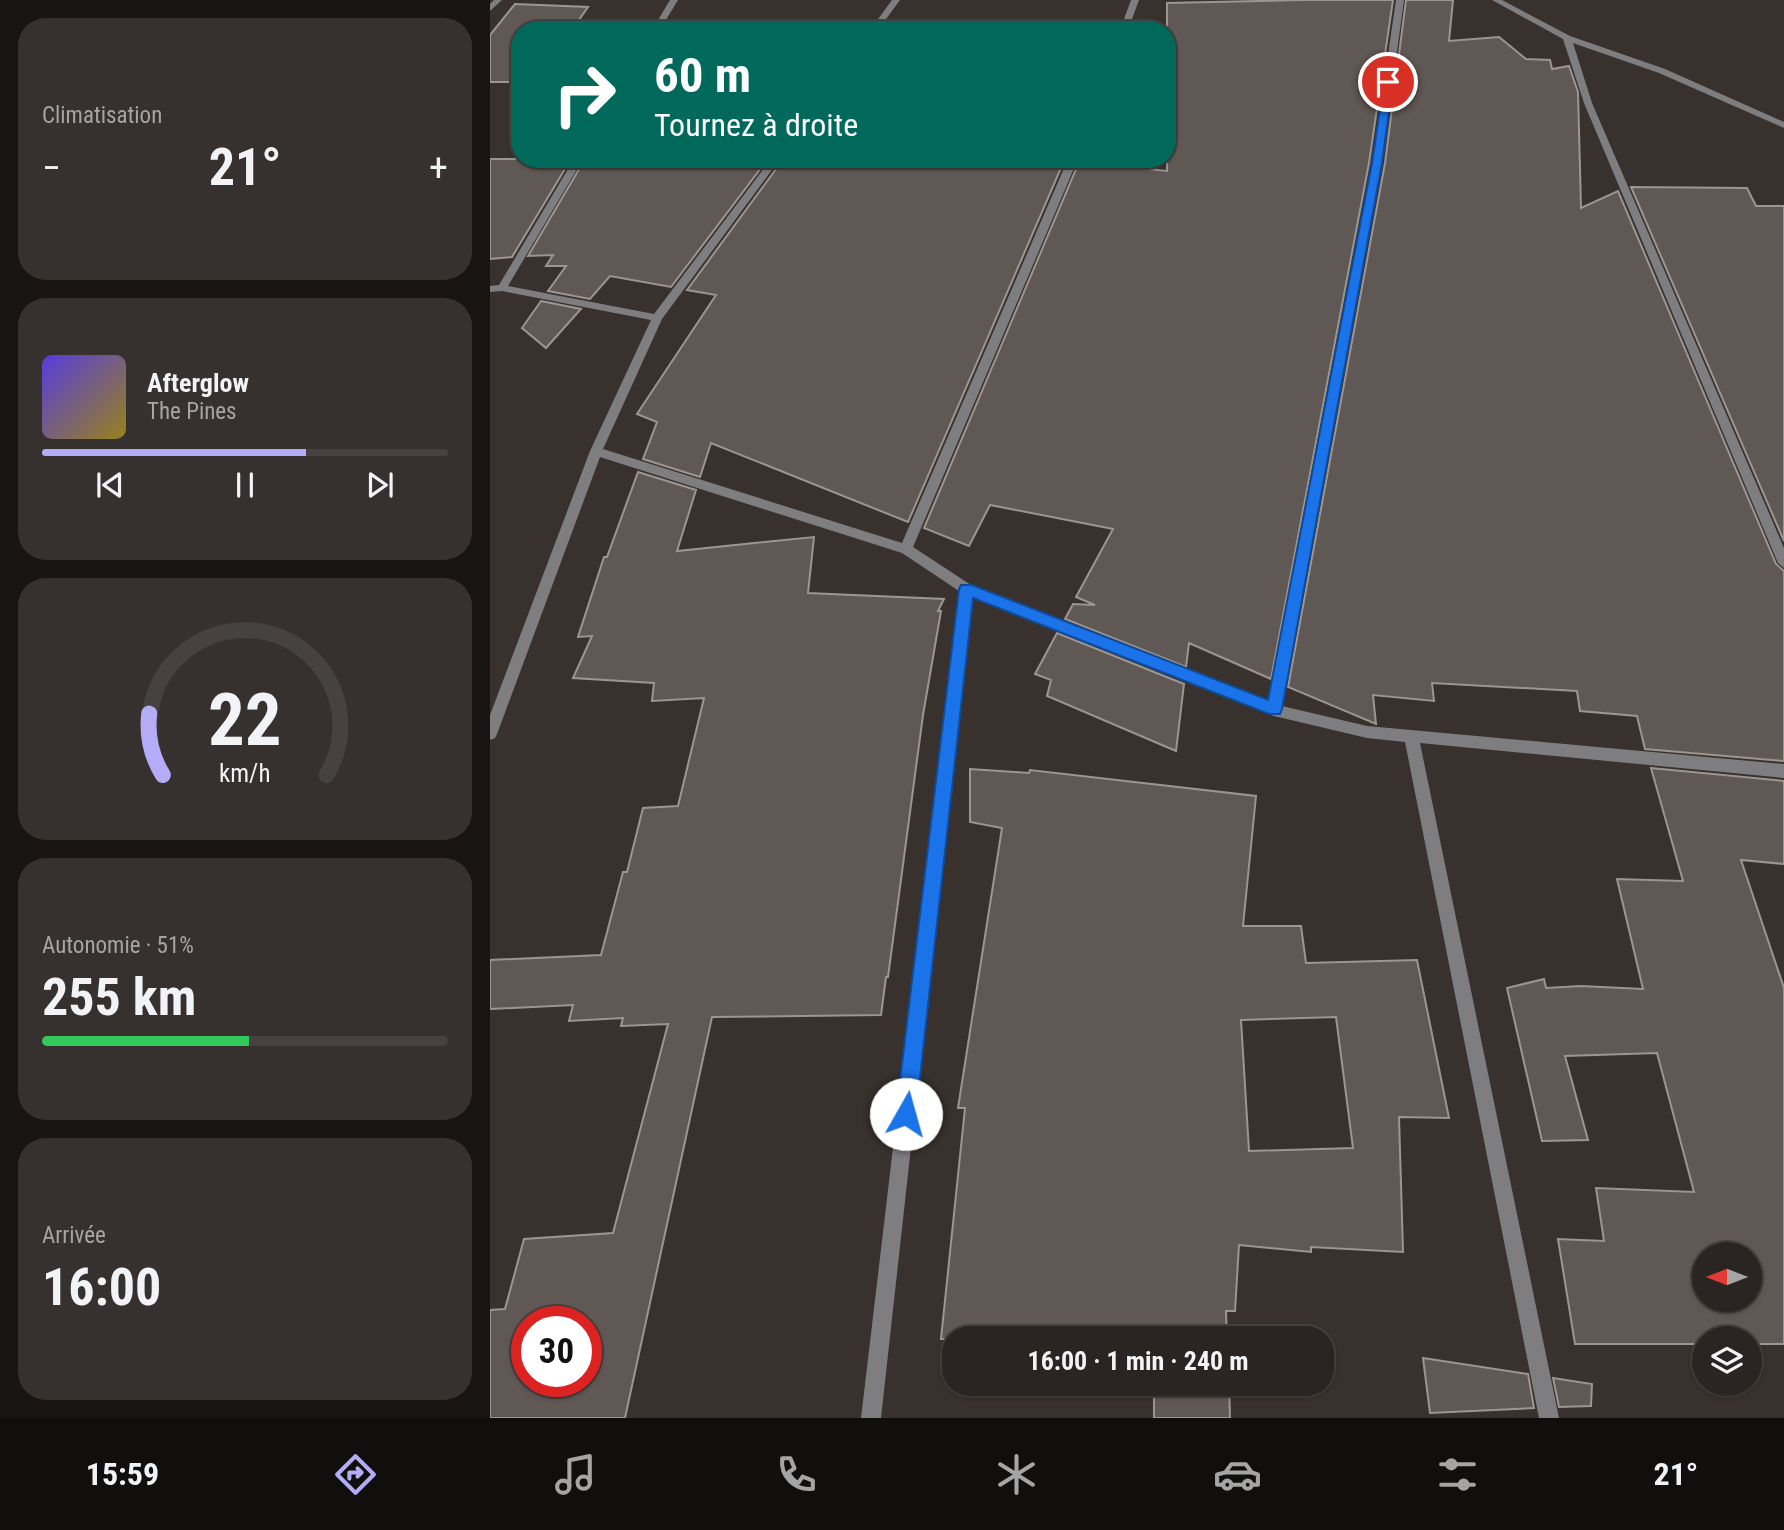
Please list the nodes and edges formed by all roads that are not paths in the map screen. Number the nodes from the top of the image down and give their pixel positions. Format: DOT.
graph roads {
  1 [pos="498,0"];
  2 [pos="674,0"];
  3 [pos="896,0"];
  4 [pos="1136,0"];
  5 [pos="1400,0"];
  6 [pos="1496,0"];
  7 [pos="490,9"];
  8 [pos="661,21"];
  9 [pos="881,21"];
  10 [pos="1128,21"];
  11 [pos="1567,38"];
  12 [pos="1784,125"];
  13 [pos="574,168"];
  14 [pos="769,168"];
  15 [pos="1069,168"];
  16 [pos="502,288"];
  17 [pos="490,289"];
  18 [pos="657,318"];
  19 [pos="596,451"];
  20 [pos="906,549"];
  21 [pos="1784,563"];
  22 [pos="967,589"];
  23 [pos="1274,709"];
  24 [pos="490,734"];
  25 [pos="1411,736"];
  26 [pos="1784,771"];
  27 [pos="871,1418"];
  28 [pos="1549,1418"];
  1 -- 7 [label="street"];
  2 -- 8 [label="street"];
  3 -- 9 [label="street"];
  4 -- 10 [label="street"];
  5 -- 23 [label="street"];
  6 -- 11 [label="street"];
  11 -- 12 [label="street"];
  11 -- 21 [label="street"];
  13 -- 16 [label="street"];
  14 -- 18 [label="street"];
  15 -- 20 [label="street"];
  16 -- 17 [label="street"];
  16 -- 18 [label="street"];
  18 -- 19 [label="street"];
  19 -- 20 [label="street"];
  19 -- 24 [label="street"];
  20 -- 22 [label="street"];
  22 -- 23 [label="street"];
  22 -- 27 [label="street"];
  23 -- 25 [label="street"];
  25 -- 26 [label="street"];
  25 -- 28 [label="street"];
}
